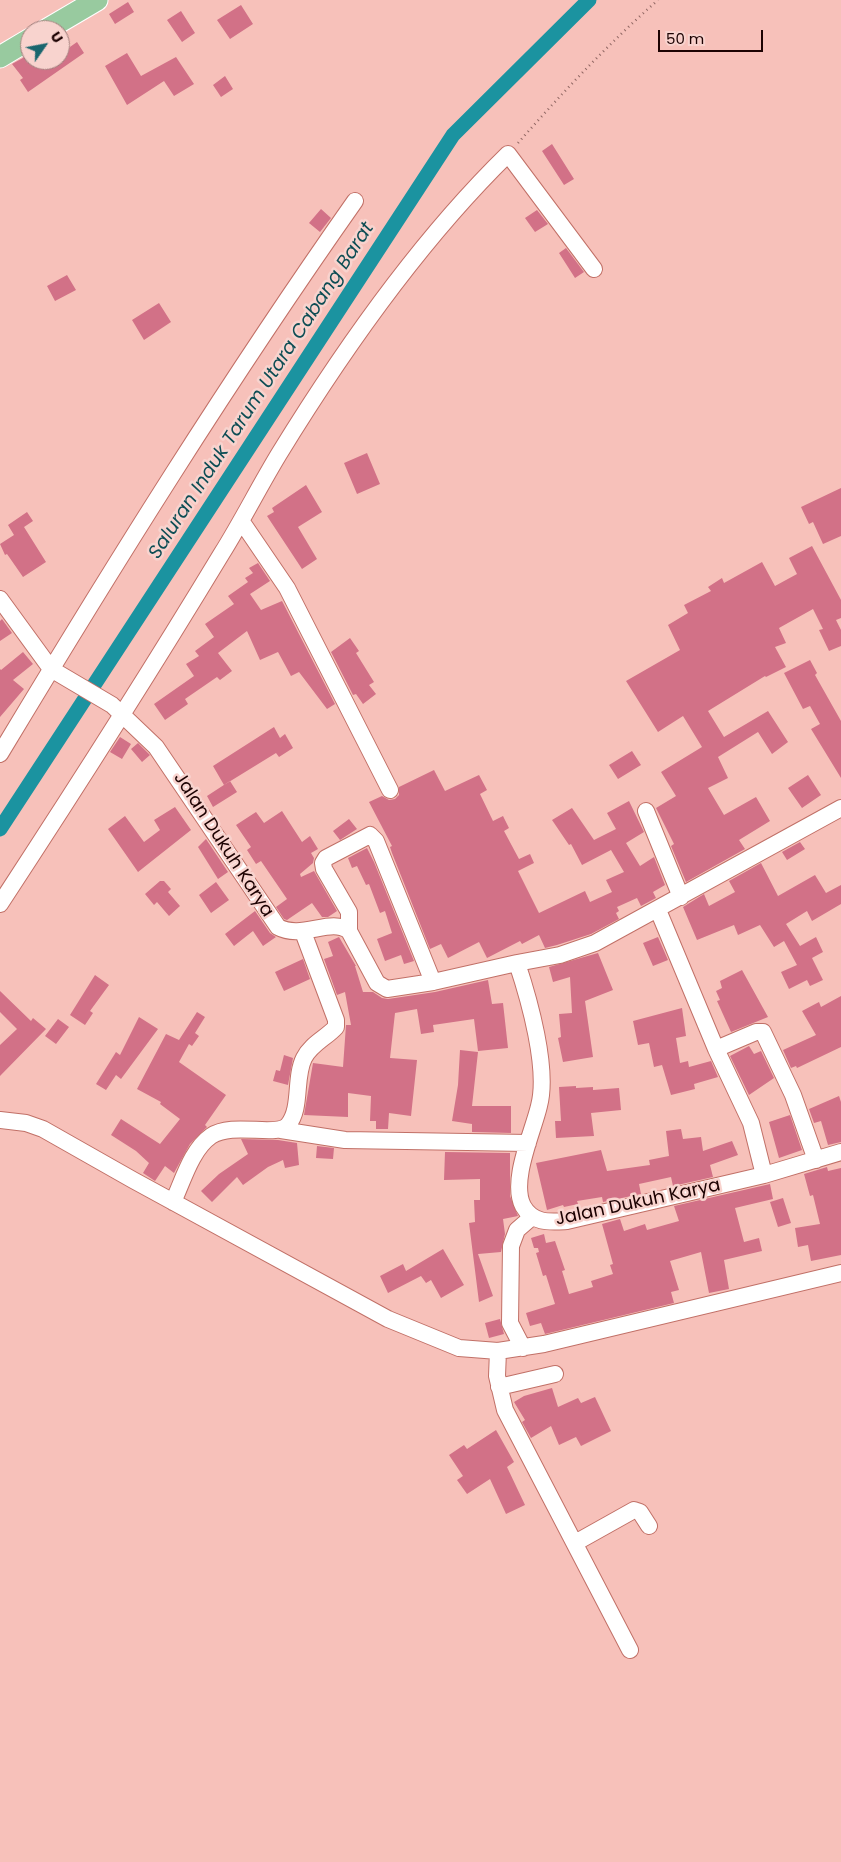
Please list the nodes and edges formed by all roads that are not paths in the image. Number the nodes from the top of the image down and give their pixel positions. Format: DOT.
graph roads {
  1 [pos="97,0"];
  2 [pos="63,20"];
  3 [pos="20,45"];
  4 [pos="0,57"];
  5 [pos="355,201"];
  6 [pos="594,269"];
  7 [pos="242,522"];
  8 [pos="0,599"];
  9 [pos="56,672"];
  10 [pos="118,710"];
  11 [pos="0,754"];
  12 [pos="390,790"];
  13 [pos="841,808"];
  14 [pos="646,811"];
  15 [pos="681,897"];
  16 [pos="0,904"];
  17 [pos="658,910"];
  18 [pos="349,931"];
  19 [pos="303,932"];
  20 [pos="517,963"];
  21 [pos="433,982"];
  22 [pos="716,1049"];
  23 [pos="0,1120"];
  24 [pos="281,1130"];
  25 [pos="528,1143"];
  26 [pos="841,1152"];
  27 [pos="816,1160"];
  28 [pos="764,1175"];
  29 [pos="174,1202"];
  30 [pos="532,1217"];
  31 [pos="841,1273"];
  32 [pos="523,1348"];
  33 [pos="498,1351"];
  34 [pos="555,1374"];
  35 [pos="499,1387"];
  36 [pos="649,1526"];
  37 [pos="575,1543"];
  38 [pos="630,1650"];
  1 -- 2 [label="main road"];
  3 -- 4 [label="main road"];
  5 -- 9 [label="street"];
  6 -- 7 [label="street"];
  7 -- 10 [label="street"];
  7 -- 12 [label="street"];
  8 -- 9 [label="street"];
  9 -- 10 [label="street, Jalan Dukuh Karya"];
  9 -- 11 [label="street"];
  10 -- 16 [label="street"];
  10 -- 19 [label="street, Jalan Dukuh Karya"];
  13 -- 15 [label="street"];
  14 -- 15 [label="street"];
  15 -- 17 [label="street"];
  17 -- 20 [label="street"];
  17 -- 22 [label="street"];
  18 -- 19 [label="street, Jalan Dukuh Karya"];
  18 -- 21 [label="street"];
  18 -- 21 [label="street"];
  19 -- 24 [label="street"];
  20 -- 21 [label="street"];
  20 -- 25 [label="street, Jalan Dukuh Karya"];
  22 -- 27 [label="street"];
  22 -- 28 [label="street"];
  23 -- 29 [label="street"];
  24 -- 25 [label="street"];
  24 -- 29 [label="street"];
  25 -- 30 [label="street, Jalan Dukuh Karya"];
  26 -- 27 [label="street, Jalan Dukuh Karya"];
  27 -- 28 [label="street, Jalan Dukuh Karya"];
  28 -- 30 [label="street, Jalan Dukuh Karya"];
  29 -- 33 [label="street"];
  30 -- 32 [label="street"];
  31 -- 32 [label="street"];
  32 -- 33 [label="street"];
  33 -- 35 [label="street"];
  34 -- 35 [label="street"];
  35 -- 37 [label="street"];
  36 -- 37 [label="street"];
  37 -- 38 [label="street"];
}
